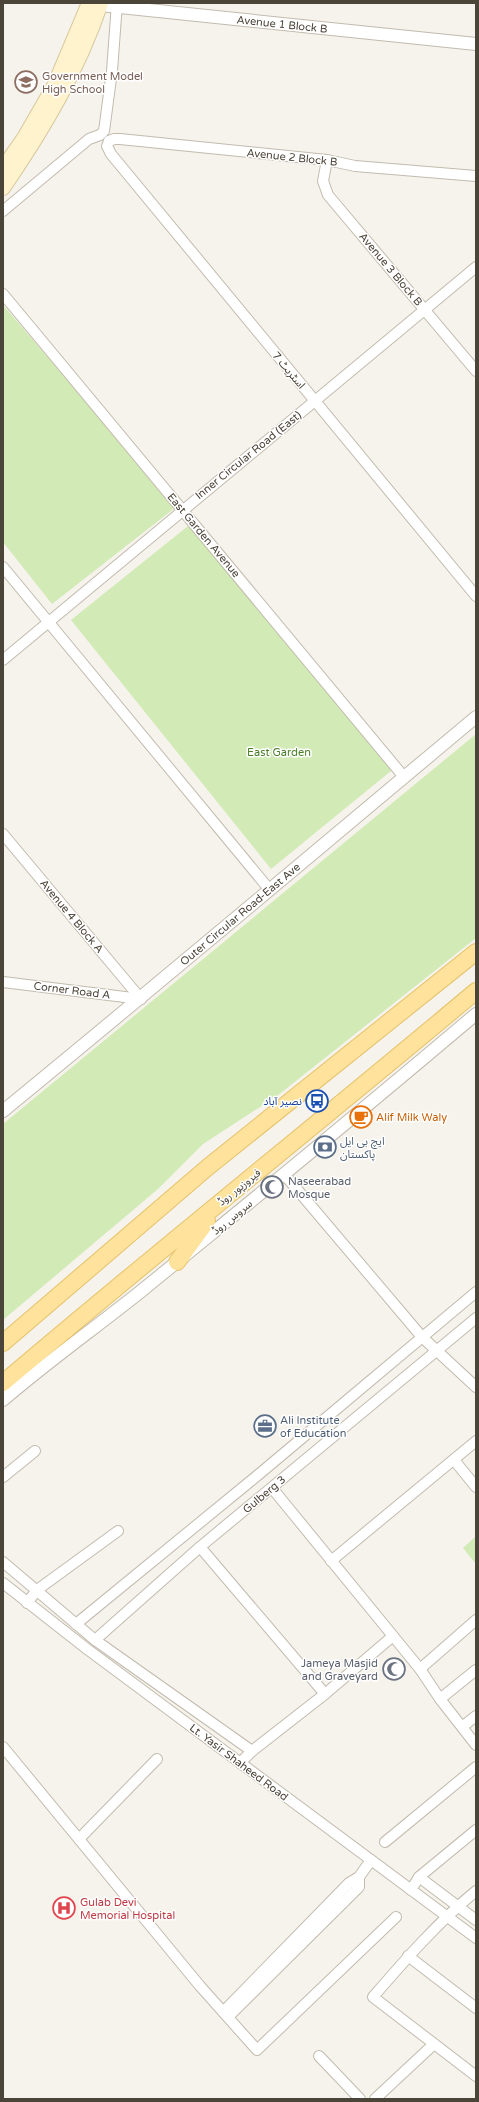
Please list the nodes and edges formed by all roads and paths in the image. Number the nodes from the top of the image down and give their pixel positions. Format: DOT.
graph roads {
  1 [pos="94,4"];
  2 [pos="117,5"];
  3 [pos="476,44"];
  4 [pos="101,134"];
  5 [pos="109,142"];
  6 [pos="327,160"];
  7 [pos="3,168"];
  8 [pos="476,176"];
  9 [pos="3,188"];
  10 [pos="3,211"];
  11 [pos="476,267"];
  12 [pos="3,294"];
  13 [pos="425,309"];
  14 [pos="476,371"];
  15 [pos="314,400"];
  16 [pos="182,509"];
  17 [pos="3,567"];
  18 [pos="476,596"];
  19 [pos="48,622"];
  20 [pos="3,660"];
  21 [pos="476,717"];
  22 [pos="404,777"];
  23 [pos="3,834"];
  24 [pos="269,889"];
  25 [pos="476,952"];
  26 [pos="3,982"];
  27 [pos="476,991"];
  28 [pos="141,998"];
  29 [pos="476,1014"];
  30 [pos="3,1111"];
  31 [pos="284,1174"];
  32 [pos="221,1202"];
  33 [pos="177,1262"];
  34 [pos="476,1292"];
  35 [pos="476,1318"];
  36 [pos="422,1337"];
  37 [pos="3,1343"];
  38 [pos="436,1351"];
  39 [pos="3,1383"];
  40 [pos="476,1387"];
  41 [pos="3,1400"];
  42 [pos="476,1441"];
  43 [pos="35,1451"];
  44 [pos="454,1460"];
  45 [pos="3,1477"];
  46 [pos="476,1487"];
  47 [pos="272,1488"];
  48 [pos="118,1531"];
  49 [pos="200,1547"];
  50 [pos="331,1561"];
  51 [pos="3,1562"];
  52 [pos="3,1583"];
  53 [pos="38,1590"];
  54 [pos="27,1603"];
  55 [pos="476,1620"];
  56 [pos="76,1624"];
  57 [pos="393,1636"];
  58 [pos="94,1640"];
  59 [pos="420,1668"];
  60 [pos="476,1670"];
  61 [pos="325,1694"];
  62 [pos="440,1700"];
  63 [pos="476,1716"];
  64 [pos="462,1727"];
  65 [pos="476,1745"];
  66 [pos="3,1747"];
  67 [pos="252,1751"];
  68 [pos="157,1759"];
  69 [pos="240,1763"];
  70 [pos="476,1767"];
  71 [pos="476,1830"];
  72 [pos="79,1839"];
  73 [pos="385,1842"];
  74 [pos="371,1860"];
  75 [pos="419,1877"];
  76 [pos="411,1890"];
  77 [pos="476,1891"];
  78 [pos="458,1906"];
  79 [pos="396,1917"];
  80 [pos="448,1918"];
  81 [pos="476,1920"];
  82 [pos="476,1938"];
  83 [pos="408,1956"];
  84 [pos="476,2008"];
  85 [pos="225,2015"];
  86 [pos="434,2044"];
  87 [pos="319,2056"];
  88 [pos="476,2076"];
  89 [pos="360,2099"];
  90 [pos="375,2099"];
  1 -- 2 [label="street, Avenue 1 Block B"];
  1 -- 7 [label="main road"];
  1 -- 9 [label="main road"];
  2 -- 3 [label="street, Avenue 1 Block B"];
  2 -- 4 [label="street"];
  4 -- 5 [label="street"];
  4 -- 10 [label="street"];
  5 -- 6 [label="street, Avenue 2 Block B"];
  5 -- 15 [label="street, اسٹریٹ 7"];
  6 -- 8 [label="street, Avenue 2 Block B"];
  6 -- 13 [label="street, Avenue 3 Block B"];
  11 -- 13 [label="street, Inner Circular Road (East)"];
  12 -- 16 [label="street, East Garden Avenue"];
  13 -- 14 [label="street, Avenue 3 Block B"];
  13 -- 15 [label="street, Inner Circular Road (East)"];
  15 -- 16 [label="street, Inner Circular Road (East)"];
  15 -- 18 [label="street, اسٹریٹ 7"];
  16 -- 19 [label="street, Inner Circular Road (East)"];
  16 -- 22 [label="street, East Garden Avenue"];
  17 -- 19 [label="street"];
  19 -- 20 [label="street, Inner Circular Road (East)"];
  19 -- 24 [label="street"];
  21 -- 22 [label="street, Outer Circular Road-East Ave"];
  22 -- 24 [label="street, Outer Circular Road-East Ave"];
  23 -- 28 [label="street, Avenue 4 Block A"];
  24 -- 28 [label="street, Outer Circular Road-East Ave"];
  25 -- 37 [label="main road"];
  26 -- 28 [label="street, Corner Road A"];
  27 -- 32 [label="main road, فیروزپور روڈ"];
  28 -- 30 [label="street, Outer Circular Road-East Ave"];
  29 -- 31 [label="street, سروس روڈ"];
  31 -- 33 [label="street, سروس روڈ"];
  31 -- 36 [label="street"];
  32 -- 33 [label="main road"];
  32 -- 39 [label="main road, فیروزپور روڈ"];
  33 -- 41 [label="street, سروس روڈ"];
  34 -- 36 [label="street"];
  35 -- 38 [label="street, Gulberg 3"];
  36 -- 38 [label="street"];
  36 -- 56 [label="street"];
  38 -- 40 [label="street"];
  38 -- 47 [label="street, Gulberg 3"];
  42 -- 44 [label="street"];
  43 -- 45 [label="street"];
  44 -- 46 [label="street"];
  44 -- 50 [label="street"];
  47 -- 49 [label="street, Gulberg 3"];
  47 -- 50 [label="street"];
  48 -- 53 [label="street"];
  49 -- 58 [label="street, Gulberg 3"];
  49 -- 61 [label="street"];
  50 -- 57 [label="street"];
  51 -- 53 [label="street"];
  52 -- 54 [label="street, Lt. Yasir Shaheed Road"];
  53 -- 54 [label="street"];
  53 -- 56 [label="street"];
  54 -- 69 [label="street, Lt. Yasir Shaheed Road"];
  55 -- 59 [label="street"];
  56 -- 58 [label="street"];
  57 -- 59 [label="street"];
  57 -- 61 [label="street"];
  58 -- 67 [label="street"];
  59 -- 62 [label="street"];
  60 -- 62 [label="street"];
  61 -- 67 [label="street"];
  62 -- 64 [label="street"];
  63 -- 64 [label="street"];
  64 -- 65 [label="street"];
  66 -- 72 [label="street"];
  67 -- 69 [label="street"];
  68 -- 72 [label="street"];
  69 -- 74 [label="street, Lt. Yasir Shaheed Road"];
  70 -- 73 [label="street"];
  71 -- 75 [label="street"];
  72 -- 85 [label="street"];
  74 -- 76 [label="street, Lt. Yasir Shaheed Road"];
  74 -- 85 [label="street"];
  75 -- 76 [label="street"];
  75 -- 78 [label="street"];
  76 -- 80 [label="street, Lt. Yasir Shaheed Road"];
  77 -- 78 [label="street"];
  78 -- 80 [label="street"];
  78 -- 81 [label="street"];
  79 -- 85 [label="street"];
  80 -- 82 [label="street, Lt. Yasir Shaheed Road"];
  80 -- 83 [label="street"];
  83 -- 84 [label="street"];
  83 -- 86 [label="street"];
  86 -- 88 [label="street"];
  86 -- 90 [label="street"];
  87 -- 89 [label="street"];
}
